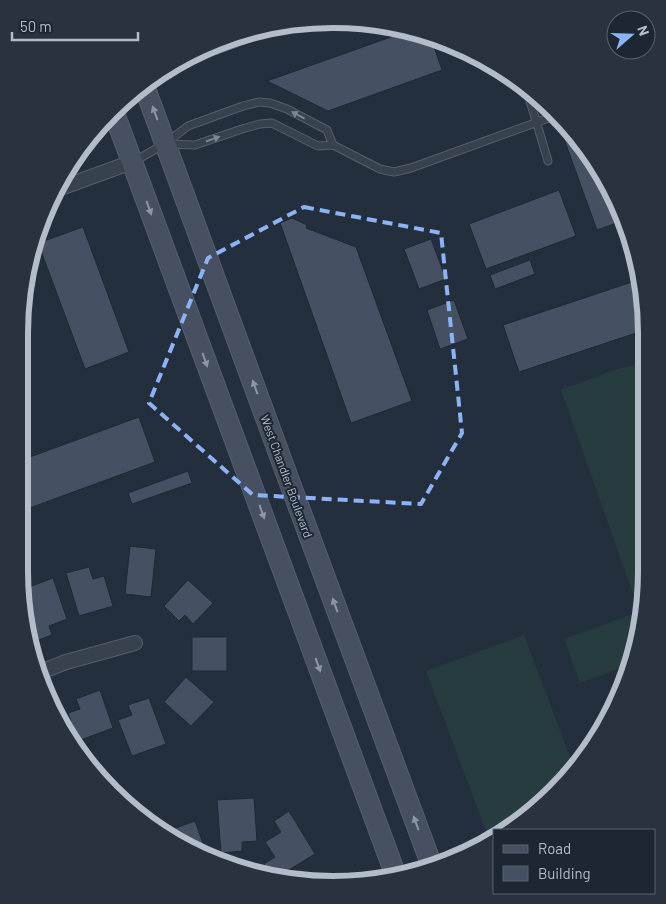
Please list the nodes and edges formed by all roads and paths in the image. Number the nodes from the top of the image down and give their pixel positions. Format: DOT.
graph roads {
  1 [pos="147,91"];
  2 [pos="529,99"];
  3 [pos="116,118"];
  4 [pos="550,118"];
  5 [pos="536,123"];
  6 [pos="166,143"];
  7 [pos="333,145"];
  8 [pos="548,160"];
  9 [pos="132,162"];
  10 [pos="65,187"];
  11 [pos="135,643"];
  12 [pos="45,670"];
  13 [pos="430,860"];
  14 [pos="394,871"];
  6 -- 1 [label="main road, West Chandler Boulevard, one-way"];
  2 -- 5 [label="lane"];
  3 -- 9 [label="main road"];
  4 -- 5 [label="lane"];
  5 -- 7 [label="lane"];
  5 -- 8 [label="lane"];
  6 -- 7 [label="lane, one-way"];
  7 -- 6 [label="lane, one-way"];
  6 -- 9 [label="lane"];
  13 -- 6 [label="main road, West Chandler Boulevard, one-way"];
  9 -- 10 [label="street"];
  9 -- 14 [label="main road, one-way"];
  11 -- 12 [label="street"];
}
